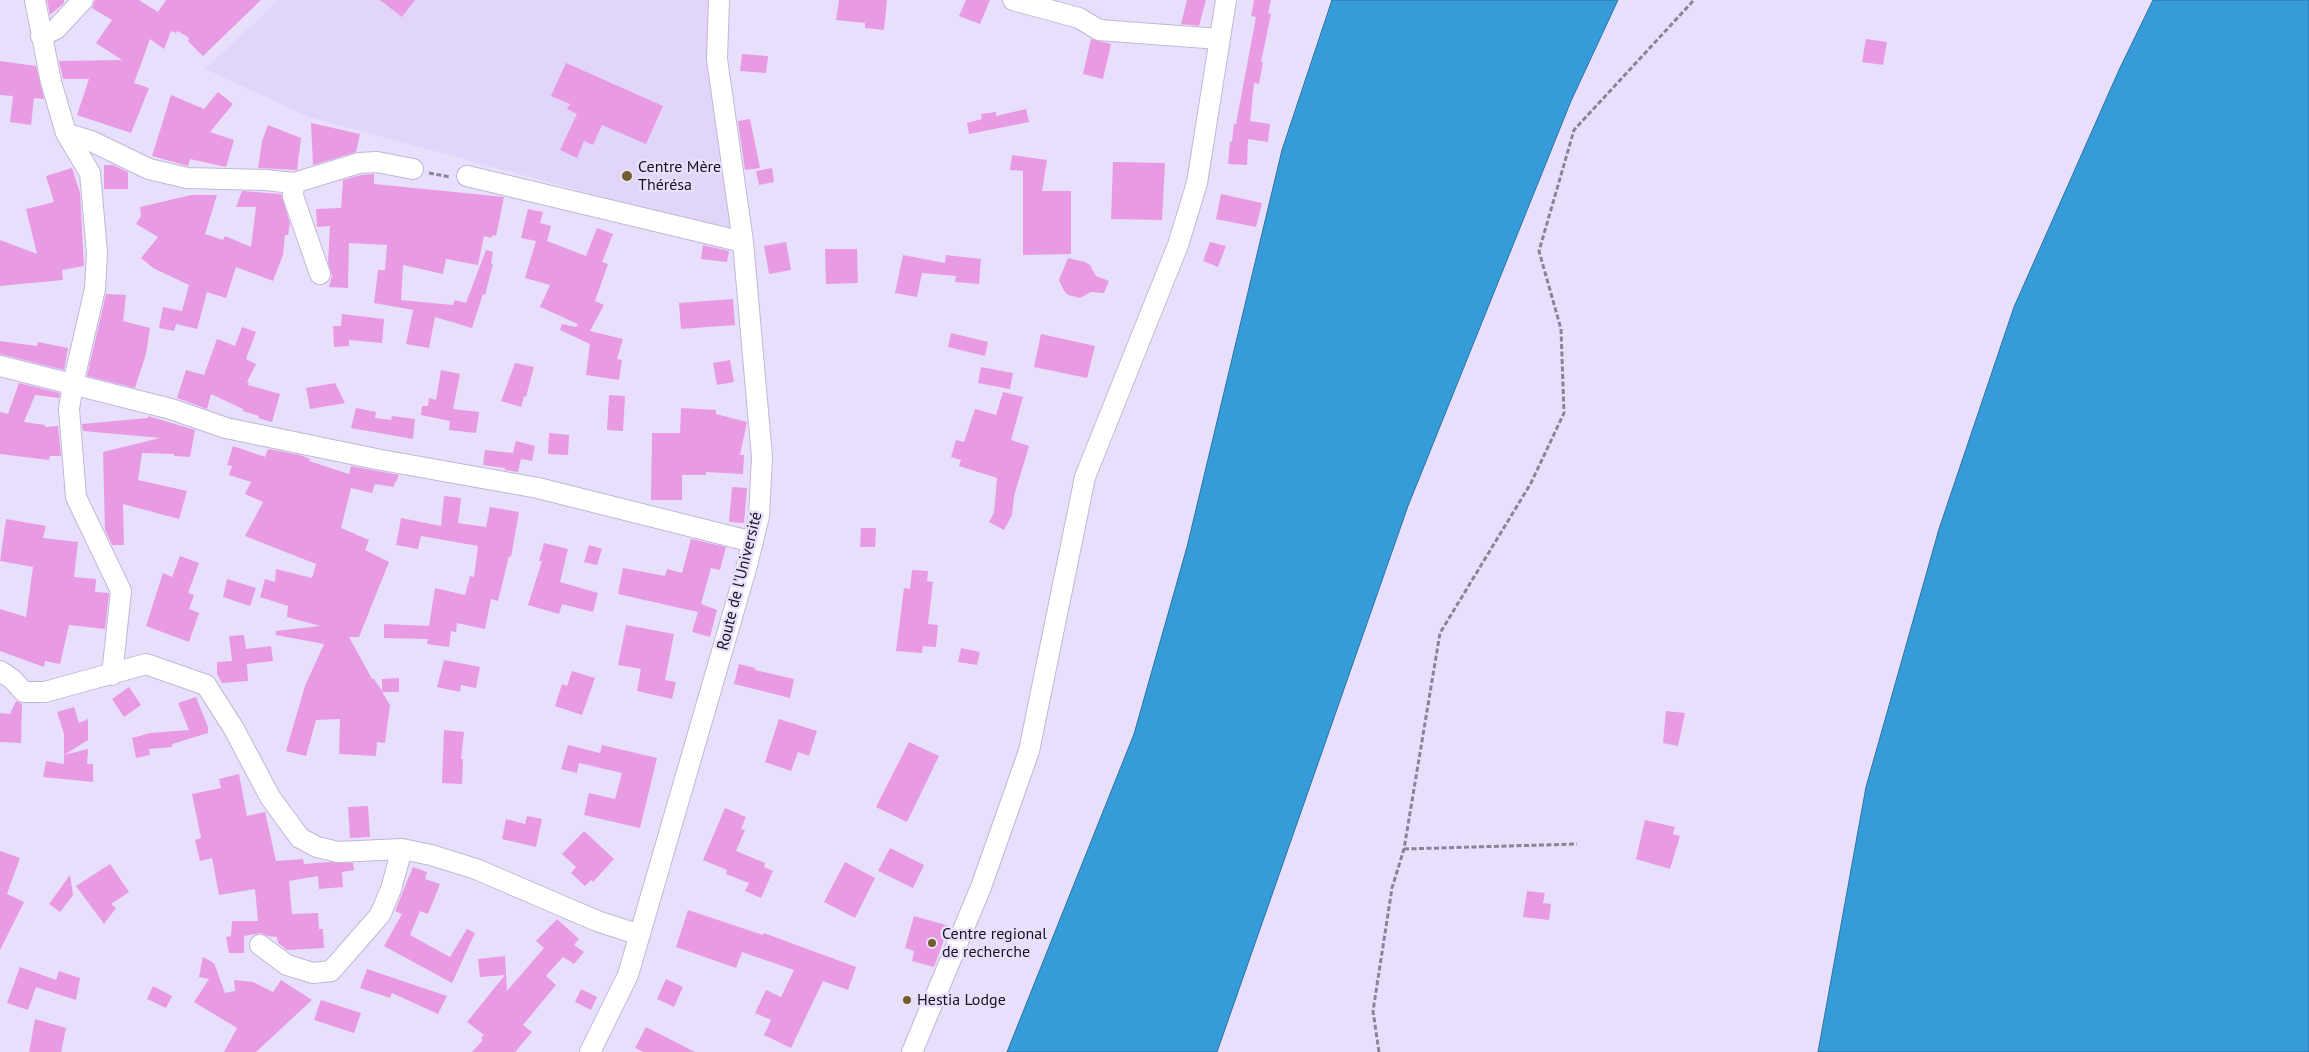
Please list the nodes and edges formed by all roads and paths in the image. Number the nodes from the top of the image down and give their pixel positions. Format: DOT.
graph roads {
  1 [pos="35,0"];
  2 [pos="83,0"];
  3 [pos="719,0"];
  4 [pos="1013,0"];
  5 [pos="1226,0"];
  6 [pos="1694,0"];
  7 [pos="41,36"];
  8 [pos="1219,39"];
  9 [pos="68,134"];
  10 [pos="413,169"];
  11 [pos="467,176"];
  12 [pos="294,182"];
  13 [pos="743,242"];
  14 [pos="320,274"];
  15 [pos="0,366"];
  16 [pos="73,384"];
  17 [pos="753,542"];
  18 [pos="0,670"];
  19 [pos="112,675"];
  20 [pos="1577,844"];
  21 [pos="402,849"];
  22 [pos="1404,849"];
  23 [pos="640,935"];
  24 [pos="260,945"];
  25 [pos="590,1052"];
  26 [pos="912,1052"];
  27 [pos="1379,1052"];
  1 -- 7 [label="street"];
  2 -- 7 [label="street"];
  3 -- 13 [label="street, Route de l'Université"];
  4 -- 8 [label="street"];
  5 -- 8 [label="street"];
  6 -- 22 [label="path"];
  7 -- 9 [label="street"];
  8 -- 26 [label="street"];
  9 -- 12 [label="street"];
  9 -- 16 [label="street"];
  10 -- 11 [label="path"];
  10 -- 12 [label="street"];
  11 -- 13 [label="street"];
  12 -- 14 [label="street"];
  13 -- 17 [label="street, Route de l'Université"];
  15 -- 16 [label="street"];
  16 -- 17 [label="street"];
  16 -- 19 [label="street"];
  17 -- 23 [label="street, Route de l'Université"];
  18 -- 19 [label="street"];
  19 -- 21 [label="street"];
  20 -- 22 [label="path"];
  21 -- 23 [label="street"];
  21 -- 24 [label="street"];
  22 -- 27 [label="path"];
  23 -- 25 [label="street, Route de l'Université"];
}
